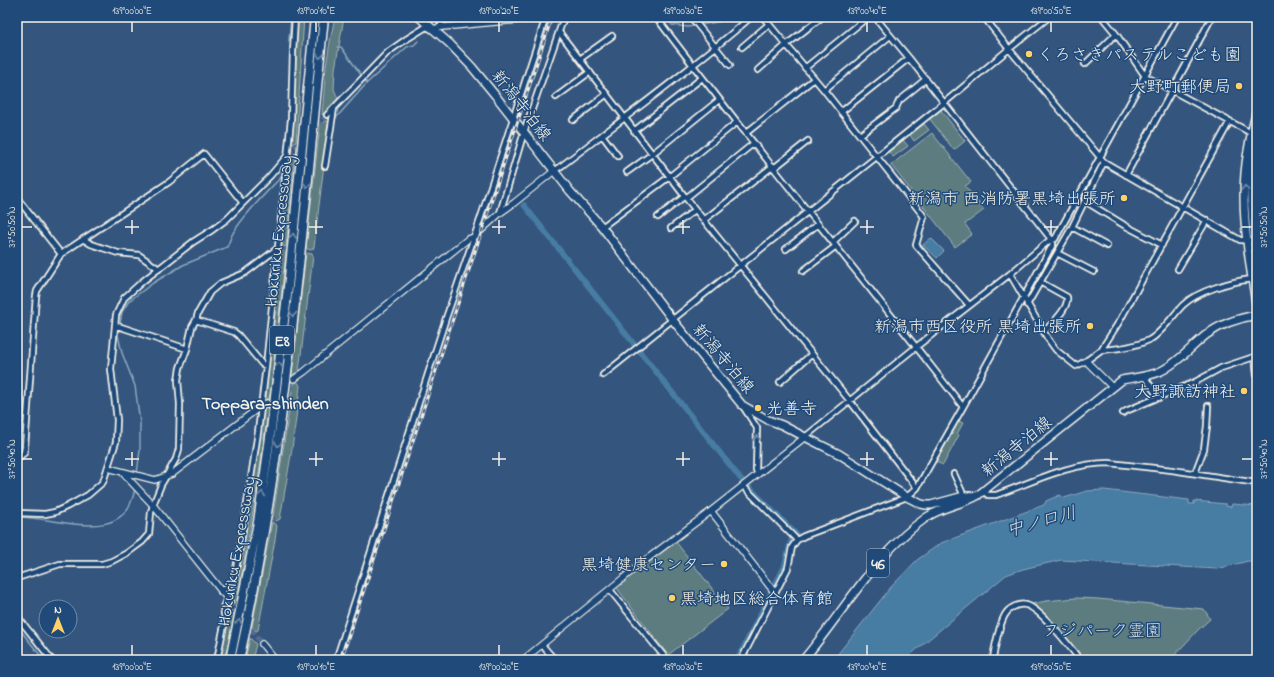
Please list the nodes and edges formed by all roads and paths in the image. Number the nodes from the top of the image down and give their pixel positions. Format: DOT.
graph roads {
  1 [pos="295,17"];
  2 [pos="315,17"];
  3 [pos="324,17"];
  4 [pos="420,17"];
  5 [pos="440,17"];
  6 [pos="546,17"];
  7 [pos="551,17"];
  8 [pos="564,17"];
  9 [pos="656,17"];
  10 [pos="691,17"];
  11 [pos="751,17"];
  12 [pos="763,17"];
  13 [pos="822,17"];
  14 [pos="868,17"];
  15 [pos="875,17"];
  16 [pos="984,17"];
  17 [pos="1049,17"];
  18 [pos="1102,17"];
  19 [pos="1177,17"];
  20 [pos="1212,17"];
  21 [pos="1250,17"];
  22 [pos="527,18"];
  23 [pos="1257,21"];
  24 [pos="769,24"];
  25 [pos="442,27"];
  26 [pos="433,29"];
  27 [pos="559,32"];
  28 [pos="1116,34"];
  29 [pos="612,36"];
  30 [pos="890,36"];
  31 [pos="786,45"];
  32 [pos="716,46"];
  33 [pos="742,47"];
  34 [pos="1009,49"];
  35 [pos="909,58"];
  36 [pos="580,59"];
  37 [pos="1085,64"];
  38 [pos="692,65"];
  39 [pos="730,65"];
  40 [pos="804,68"];
  41 [pos="758,70"];
  42 [pos="590,72"];
  43 [pos="1145,76"];
  44 [pos="702,78"];
  45 [pos="814,79"];
  46 [pos="926,79"];
  47 [pos="824,90"];
  48 [pos="1171,90"];
  49 [pos="607,94"];
  50 [pos="556,97"];
  51 [pos="719,100"];
  52 [pos="944,103"];
  53 [pos="334,107"];
  54 [pos="1257,109"];
  55 [pos="841,112"];
  56 [pos="327,115"];
  57 [pos="513,118"];
  58 [pos="625,118"];
  59 [pos="573,120"];
  60 [pos="1230,121"];
  61 [pos="737,122"];
  62 [pos="634,131"];
  63 [pos="524,132"];
  64 [pos="746,132"];
  65 [pos="602,135"];
  66 [pos="860,135"];
  67 [pos="1256,135"];
  68 [pos="808,141"];
  69 [pos="754,143"];
  70 [pos="288,154"];
  71 [pos="652,154"];
  72 [pos="618,156"];
  73 [pos="877,157"];
  74 [pos="1099,158"];
  75 [pos="1104,162"];
  76 [pos="325,166"];
  77 [pos="773,167"];
  78 [pos="554,171"];
  79 [pos="627,172"];
  80 [pos="1126,175"];
  81 [pos="669,176"];
  82 [pos="685,197"];
  83 [pos="17,198"];
  84 [pos="1086,201"];
  85 [pos="243,202"];
  86 [pos="1183,206"];
  87 [pos="695,210"];
  88 [pos="808,212"];
  89 [pos="500,213"];
  90 [pos="658,217"];
  91 [pos="704,220"];
  92 [pos="1207,220"];
  93 [pos="855,221"];
  94 [pos="818,224"];
  95 [pos="602,227"];
  96 [pos="1072,227"];
  97 [pos="671,228"];
  98 [pos="474,237"];
  99 [pos="83,238"];
  100 [pos="1050,239"];
  101 [pos="1253,241"];
  102 [pos="832,242"];
  103 [pos="1162,245"];
  104 [pos="836,246"];
  105 [pos="1107,246"];
  106 [pos="281,248"];
  107 [pos="786,249"];
  108 [pos="1057,253"];
  109 [pos="61,254"];
  110 [pos="1257,263"];
  111 [pos="740,266"];
  112 [pos="159,269"];
  113 [pos="1178,269"];
  114 [pos="803,271"];
  115 [pos="1094,272"];
  116 [pos="1010,274"];
  117 [pos="1252,279"];
  118 [pos="1040,282"];
  119 [pos="1023,297"];
  120 [pos="969,305"];
  121 [pos="1027,305"];
  122 [pos="1257,310"];
  123 [pos="1257,315"];
  124 [pos="672,319"];
  125 [pos="196,320"];
  126 [pos="115,325"];
  127 [pos="1044,332"];
  128 [pos="916,347"];
  129 [pos="187,349"];
  130 [pos="1101,350"];
  131 [pos="812,354"];
  132 [pos="1256,357"];
  133 [pos="1086,361"];
  134 [pos="266,366"];
  135 [pos="603,375"];
  136 [pos="1257,375"];
  137 [pos="1147,376"];
  138 [pos="294,379"];
  139 [pos="780,382"];
  140 [pos="1112,387"];
  141 [pos="1159,398"];
  142 [pos="850,401"];
  143 [pos="267,403"];
  144 [pos="742,405"];
  145 [pos="260,406"];
  146 [pos="1208,406"];
  147 [pos="963,407"];
  148 [pos="1123,413"];
  149 [pos="805,438"];
  150 [pos="17,459"];
  151 [pos="108,468"];
  152 [pos="122,472"];
  153 [pos="1195,473"];
  154 [pos="758,474"];
  155 [pos="954,474"];
  156 [pos="166,476"];
  157 [pos="1257,483"];
  158 [pos="743,486"];
  159 [pos="917,488"];
  160 [pos="984,492"];
  161 [pos="964,496"];
  162 [pos="977,496"];
  163 [pos="907,497"];
  164 [pos="153,505"];
  165 [pos="711,511"];
  166 [pos="17,513"];
  167 [pos="797,540"];
  168 [pos="17,578"];
  169 [pos="610,590"];
  170 [pos="221,592"];
  171 [pos="775,592"];
  172 [pos="228,600"];
  173 [pos="17,616"];
  174 [pos="262,644"];
  175 [pos="542,644"];
  176 [pos="52,660"];
  177 [pos="217,660"];
  178 [pos="230,660"];
  179 [pos="239,660"];
  180 [pos="275,660"];
  181 [pos="336,660"];
  182 [pos="523,660"];
  183 [pos="555,660"];
  184 [pos="667,660"];
  185 [pos="741,660"];
  186 [pos="804,660"];
  187 [pos="994,660"];
  188 [pos="1080,660"];
  1 -- 70 [label="street"];
  178 -- 2 [label="highway, Hokuriku Expressway / E8, one-way"];
  3 -- 179 [label="highway, Hokuriku Expressway / E8, one-way"];
  4 -- 26 [label="main road, 新潟寺泊線"];
  5 -- 25 [label="street"];
  6 -- 7 [label="street"];
  6 -- 22 [label="street"];
  6 -- 57 [label="street"];
  8 -- 27 [label="street"];
  9 -- 38 [label="street"];
  10 -- 32 [label="street"];
  11 -- 32 [label="street"];
  12 -- 24 [label="street"];
  13 -- 31 [label="street"];
  14 -- 40 [label="street"];
  15 -- 30 [label="street"];
  16 -- 34 [label="street"];
  17 -- 34 [label="street"];
  18 -- 28 [label="street"];
  19 -- 43 [label="street"];
  20 -- 48 [label="street"];
  21 -- 23 [label="street"];
  22 -- 25 [label="street"];
  24 -- 31 [label="street"];
  24 -- 33 [label="street"];
  25 -- 26 [label="street"];
  26 -- 53 [label="street"];
  26 -- 57 [label="main road, 新潟寺泊線"];
  27 -- 36 [label="street"];
  27 -- 63 [label="street"];
  28 -- 37 [label="street"];
  28 -- 43 [label="street"];
  29 -- 36 [label="street"];
  30 -- 35 [label="street"];
  30 -- 47 [label="street"];
  31 -- 40 [label="street"];
  31 -- 41 [label="street"];
  32 -- 38 [label="street"];
  32 -- 39 [label="street"];
  34 -- 52 [label="street"];
  34 -- 74 [label="street"];
  35 -- 46 [label="street"];
  35 -- 55 [label="street"];
  36 -- 42 [label="street"];
  38 -- 44 [label="street"];
  38 -- 58 [label="street"];
  40 -- 45 [label="street"];
  42 -- 49 [label="street"];
  42 -- 50 [label="street"];
  43 -- 48 [label="street"];
  43 -- 74 [label="street"];
  44 -- 51 [label="street"];
  44 -- 62 [label="street"];
  45 -- 47 [label="street"];
  45 -- 64 [label="street"];
  46 -- 52 [label="street"];
  46 -- 66 [label="street"];
  47 -- 55 [label="street"];
  48 -- 60 [label="street"];
  48 -- 80 [label="street"];
  49 -- 58 [label="street"];
  49 -- 59 [label="street"];
  51 -- 61 [label="street"];
  51 -- 71 [label="street"];
  52 -- 73 [label="street"];
  52 -- 100 [label="street"];
  53 -- 56 [label="street"];
  53 -- 76 [label="street"];
  54 -- 67 [label="main road"];
  55 -- 66 [label="street"];
  57 -- 63 [label="main road, 新潟寺泊線"];
  57 -- 98 [label="street"];
  58 -- 62 [label="street"];
  58 -- 65 [label="street"];
  60 -- 67 [label="street"];
  60 -- 86 [label="street"];
  61 -- 64 [label="street"];
  61 -- 81 [label="street"];
  62 -- 71 [label="street"];
  63 -- 78 [label="main road, 新潟寺泊線"];
  63 -- 89 [label="street"];
  64 -- 69 [label="street"];
  65 -- 72 [label="street"];
  65 -- 78 [label="street"];
  66 -- 73 [label="street"];
  67 -- 101 [label="main road"];
  68 -- 77 [label="street"];
  69 -- 77 [label="street"];
  69 -- 82 [label="street"];
  70 -- 85 [label="street"];
  70 -- 106 [label="street"];
  71 -- 79 [label="street"];
  71 -- 81 [label="street"];
  73 -- 88 [label="street"];
  73 -- 120 [label="street"];
  74 -- 75 [label="street"];
  74 -- 100 [label="street"];
  75 -- 80 [label="street"];
  75 -- 84 [label="street"];
  77 -- 88 [label="street"];
  77 -- 91 [label="street"];
  78 -- 89 [label="street"];
  78 -- 95 [label="main road, 新潟寺泊線"];
  80 -- 86 [label="street"];
  81 -- 82 [label="street"];
  81 -- 95 [label="street"];
  82 -- 87 [label="street"];
  82 -- 90 [label="street"];
  83 -- 109 [label="street"];
  84 -- 96 [label="street"];
  84 -- 103 [label="street"];
  85 -- 99 [label="street"];
  85 -- 112 [label="street"];
  86 -- 92 [label="street"];
  86 -- 103 [label="street"];
  87 -- 91 [label="street"];
  87 -- 97 [label="street"];
  88 -- 94 [label="street"];
  88 -- 111 [label="street"];
  89 -- 98 [label="street"];
  91 -- 111 [label="street"];
  92 -- 101 [label="street"];
  92 -- 113 [label="street"];
  93 -- 102 [label="street"];
  94 -- 102 [label="street"];
  94 -- 107 [label="street"];
  95 -- 124 [label="main road, 新潟寺泊線"];
  96 -- 105 [label="street"];
  96 -- 108 [label="street"];
  98 -- 138 [label="street"];
  98 -- 181 [label="street"];
  99 -- 109 [label="street"];
  99 -- 112 [label="street"];
  100 -- 116 [label="street"];
  100 -- 119 [label="street"];
  101 -- 110 [label="main road"];
  101 -- 117 [label="main road"];
  102 -- 104 [label="street"];
  103 -- 130 [label="street"];
  104 -- 114 [label="street"];
  104 -- 128 [label="street"];
  106 -- 125 [label="street"];
  106 -- 134 [label="street"];
  108 -- 115 [label="street"];
  108 -- 118 [label="street"];
  109 -- 150 [label="street"];
  111 -- 124 [label="street"];
  111 -- 131 [label="street"];
  112 -- 126 [label="street"];
  116 -- 119 [label="street"];
  116 -- 120 [label="street"];
  117 -- 122 [label="main road"];
  117 -- 130 [label="street"];
  118 -- 121 [label="street"];
  118 -- 127 [label="street"];
  119 -- 121 [label="street"];
  119 -- 147 [label="street"];
  120 -- 128 [label="street"];
  121 -- 127 [label="street"];
  123 -- 137 [label="main road, 新潟寺泊線"];
  124 -- 135 [label="street"];
  124 -- 144 [label="main road, 新潟寺泊線"];
  125 -- 129 [label="street"];
  125 -- 134 [label="street"];
  126 -- 129 [label="street"];
  126 -- 151 [label="street"];
  127 -- 133 [label="street"];
  128 -- 142 [label="street"];
  128 -- 147 [label="street"];
  129 -- 156 [label="street"];
  130 -- 133 [label="street"];
  131 -- 139 [label="street"];
  131 -- 142 [label="street"];
  132 -- 136 [label="street"];
  132 -- 141 [label="street"];
  133 -- 140 [label="street"];
  134 -- 145 [label="street"];
  137 -- 140 [label="main road, 新潟寺泊線"];
  137 -- 141 [label="street"];
  140 -- 160 [label="main road, 新潟寺泊線"];
  141 -- 148 [label="street"];
  142 -- 149 [label="street"];
  142 -- 159 [label="street"];
  143 -- 145 [label="street"];
  144 -- 149 [label="main road, 新潟寺泊線"];
  154 -- 144 [label="street, one-way"];
  145 -- 156 [label="street"];
  145 -- 170 [label="street"];
  146 -- 153 [label="street"];
  147 -- 159 [label="street"];
  149 -- 154 [label="street"];
  149 -- 163 [label="main road, 新潟寺泊線"];
  151 -- 152 [label="street"];
  151 -- 166 [label="street"];
  152 -- 156 [label="street"];
  152 -- 164 [label="street"];
  153 -- 157 [label="street"];
  153 -- 160 [label="street"];
  154 -- 158 [label="street"];
  155 -- 161 [label="street"];
  156 -- 164 [label="street"];
  158 -- 165 [label="street"];
  158 -- 167 [label="street"];
  159 -- 163 [label="street"];
  160 -- 162 [label="main road, 新潟寺泊線"];
  161 -- 162 [label="main road, 新潟寺泊線"];
  161 -- 163 [label="main road, 新潟寺泊線"];
  162 -- 186 [label="main road, 46"];
  163 -- 167 [label="street"];
  164 -- 168 [label="street"];
  164 -- 170 [label="street"];
  165 -- 169 [label="street"];
  165 -- 171 [label="street"];
  167 -- 171 [label="street"];
  169 -- 175 [label="street"];
  169 -- 184 [label="street"];
  170 -- 172 [label="street"];
  171 -- 185 [label="street"];
  172 -- 177 [label="street"];
  173 -- 176 [label="street"];
  174 -- 180 [label="street"];
  175 -- 182 [label="street"];
  175 -- 183 [label="street"];
  187 -- 188 [label="street"];
}
